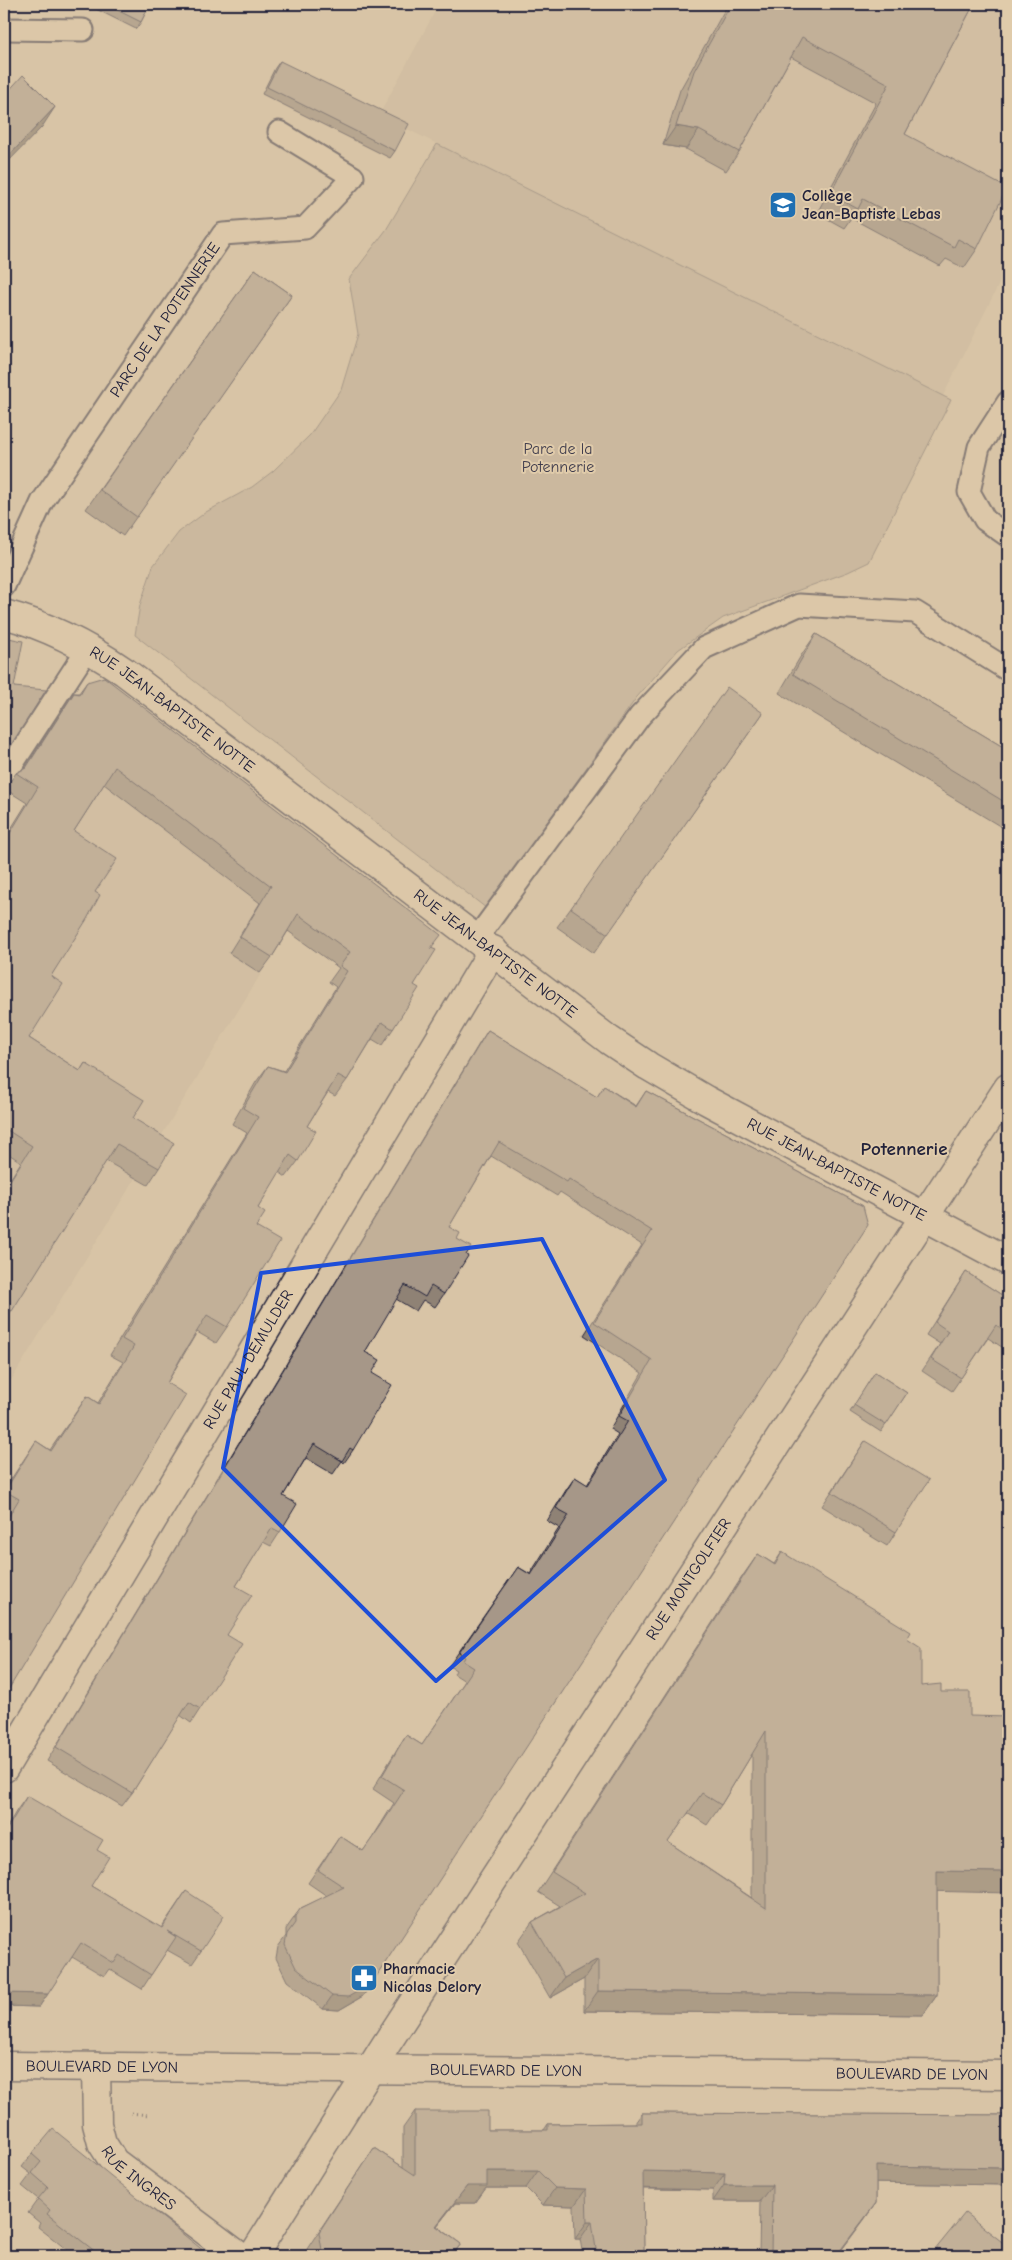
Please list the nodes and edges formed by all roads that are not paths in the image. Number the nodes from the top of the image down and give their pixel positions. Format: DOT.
graph roads {
  1 [pos="4,29"];
  2 [pos="83,30"];
  3 [pos="279,132"];
  4 [pos="1008,402"];
  5 [pos="1008,536"];
  6 [pos="4,586"];
  7 [pos="4,614"];
  8 [pos="88,648"];
  9 [pos="1008,670"];
  10 [pos="4,777"];
  11 [pos="485,944"];
  12 [pos="1008,1088"];
  13 [pos="925,1217"];
  14 [pos="1008,1261"];
  15 [pos="4,1768"];
  16 [pos="4,2066"];
  17 [pos="96,2067"];
  18 [pos="370,2070"];
  19 [pos="1008,2075"];
  20 [pos="239,2256"];
  21 [pos="253,2256"];
  1 -- 2 [label="lane"];
  3 -- 6 [label="lane, PARC DE LA POTENNERIE"];
  4 -- 5 [label="lane"];
  7 -- 8 [label="street, RUE JEAN-BAPTISTE NOTTE"];
  8 -- 10 [label="lane"];
  8 -- 11 [label="street, RUE JEAN-BAPTISTE NOTTE"];
  9 -- 11 [label="lane"];
  11 -- 13 [label="street, RUE JEAN-BAPTISTE NOTTE"];
  11 -- 15 [label="street, RUE PAUL DEMULDER"];
  12 -- 13 [label="street, RUE MONTGOLFIER"];
  13 -- 14 [label="street, RUE JEAN-BAPTISTE NOTTE"];
  13 -- 18 [label="street, RUE MONTGOLFIER"];
  16 -- 17 [label="street, BOULEVARD DE LYON"];
  17 -- 18 [label="street, BOULEVARD DE LYON"];
  17 -- 20 [label="street, RUE INGRES"];
  18 -- 19 [label="street, BOULEVARD DE LYON"];
  18 -- 21 [label="street, RUE MONTGOLFIER"];
}
